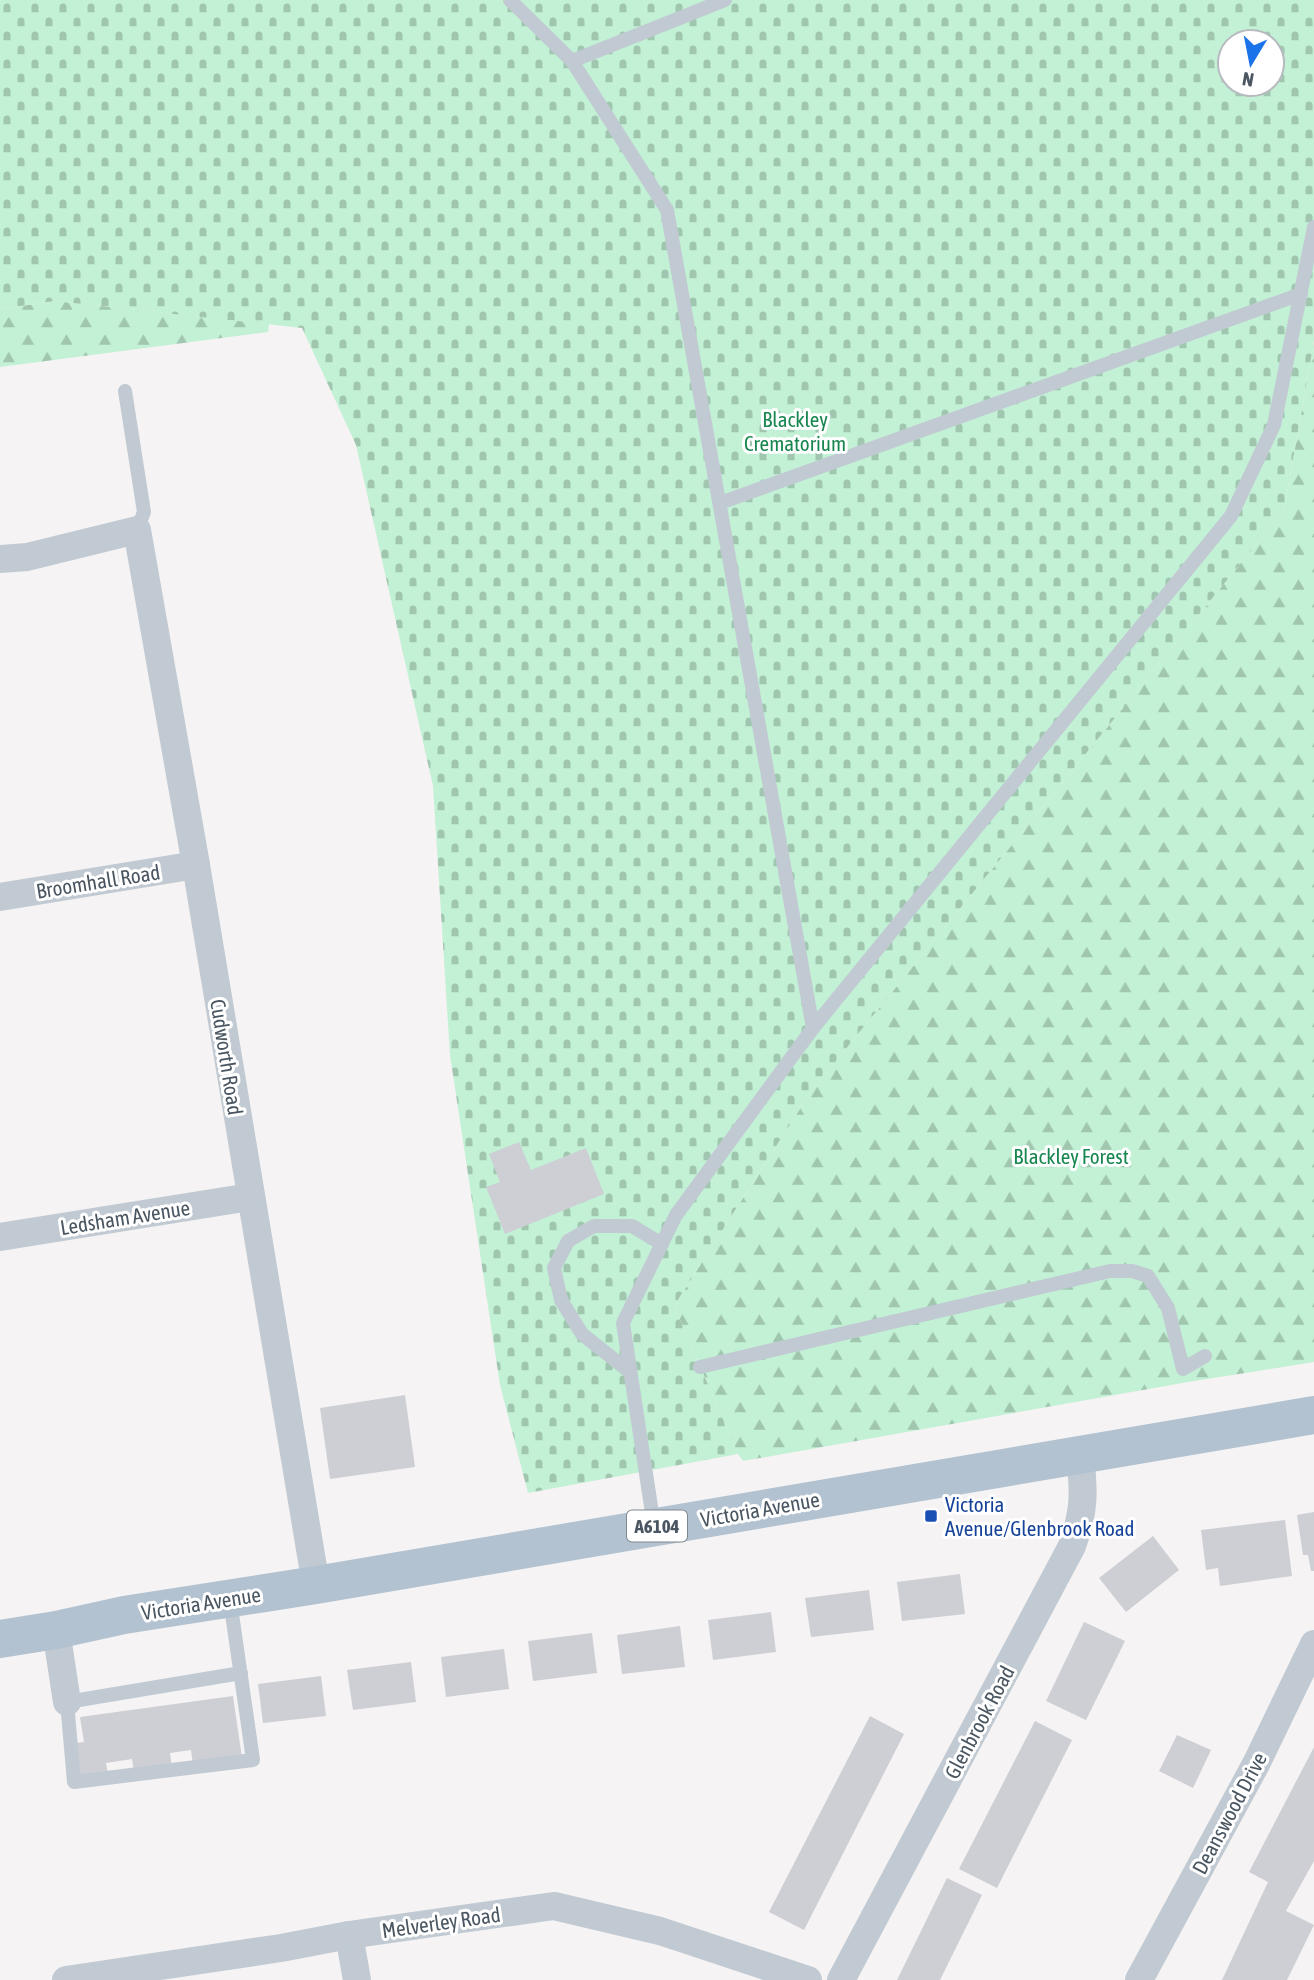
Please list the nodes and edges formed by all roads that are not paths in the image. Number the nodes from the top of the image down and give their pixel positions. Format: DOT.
graph roads {
  1 [pos="510,0"];
  2 [pos="725,0"];
  3 [pos="572,61"];
  4 [pos="1314,227"];
  5 [pos="1301,294"];
  6 [pos="125,391"];
  7 [pos="720,503"];
  8 [pos="137,530"];
  9 [pos="0,559"];
  10 [pos="196,866"];
  11 [pos="0,897"];
  12 [pos="813,1028"];
  13 [pos="250,1197"];
  14 [pos="0,1237"];
  15 [pos="662,1244"];
  16 [pos="1205,1356"];
  17 [pos="700,1367"];
  18 [pos="630,1372"];
  19 [pos="1314,1415"];
  20 [pos="1080,1454"];
  21 [pos="654,1527"];
  22 [pos="316,1585"];
  23 [pos="230,1598"];
  24 [pos="56,1630"];
  25 [pos="0,1639"];
  26 [pos="1314,1644"];
  27 [pos="241,1673"];
  28 [pos="67,1702"];
  29 [pos="349,1935"];
  30 [pos="69,1980"];
  31 [pos="356,1980"];
  32 [pos="808,1980"];
  33 [pos="842,1980"];
  34 [pos="1139,1980"];
  1 -- 3 [label="lane"];
  2 -- 3 [label="lane"];
  3 -- 7 [label="lane"];
  4 -- 5 [label="lane"];
  5 -- 7 [label="lane"];
  5 -- 12 [label="lane"];
  6 -- 8 [label="lane"];
  7 -- 12 [label="lane"];
  8 -- 9 [label="street"];
  8 -- 10 [label="street, Cudworth Road"];
  10 -- 11 [label="street, Broomhall Road"];
  10 -- 13 [label="street, Cudworth Road"];
  12 -- 15 [label="lane"];
  13 -- 14 [label="street, Ledsham Avenue"];
  13 -- 22 [label="street, Cudworth Road"];
  15 -- 18 [label="lane"];
  15 -- 18 [label="lane"];
  16 -- 17 [label="lane"];
  18 -- 21 [label="lane"];
  19 -- 20 [label="main road, Victoria Avenue / A6104"];
  20 -- 21 [label="main road, Victoria Avenue / A6104"];
  20 -- 33 [label="street, Glenbrook Road"];
  21 -- 22 [label="main road, Victoria Avenue / A6104"];
  22 -- 23 [label="main road, Victoria Avenue / A6104"];
  23 -- 24 [label="main road, Victoria Avenue / A6104"];
  23 -- 27 [label="lane"];
  24 -- 25 [label="main road, Victoria Avenue / A6104"];
  24 -- 28 [label="street"];
  26 -- 34 [label="street, Deanswood Drive"];
  27 -- 28 [label="lane"];
  27 -- 28 [label="lane"];
  29 -- 30 [label="street, Melverley Road"];
  29 -- 31 [label="street"];
  29 -- 32 [label="street, Melverley Road"];
}
